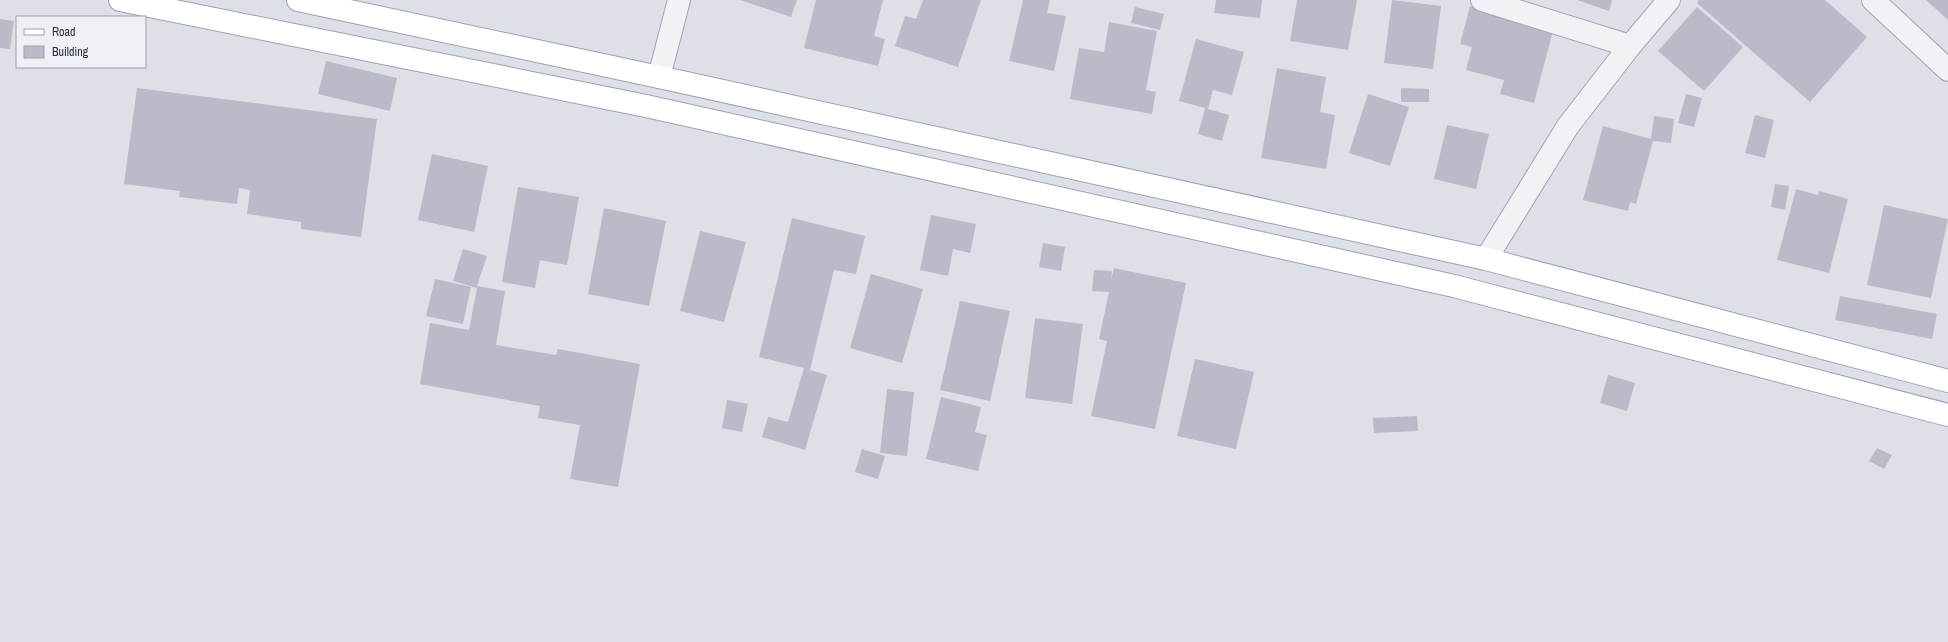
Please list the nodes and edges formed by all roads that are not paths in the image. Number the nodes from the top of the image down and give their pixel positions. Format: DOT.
graph roads {
  1 [pos="120,0"];
  2 [pos="679,0"];
  3 [pos="1482,0"];
  4 [pos="1669,0"];
  5 [pos="1873,0"];
  6 [pos="304,1"];
  7 [pos="1630,46"];
  8 [pos="1948,70"];
  9 [pos="659,77"];
  10 [pos="1486,259"];
  11 [pos="1948,380"];
  12 [pos="1948,415"];
  1 -- 12 [label="main road"];
  2 -- 9 [label="street"];
  3 -- 7 [label="street"];
  4 -- 7 [label="street"];
  5 -- 8 [label="street"];
  6 -- 9 [label="main road"];
  7 -- 10 [label="street"];
  9 -- 10 [label="main road"];
  10 -- 11 [label="main road"];
}
